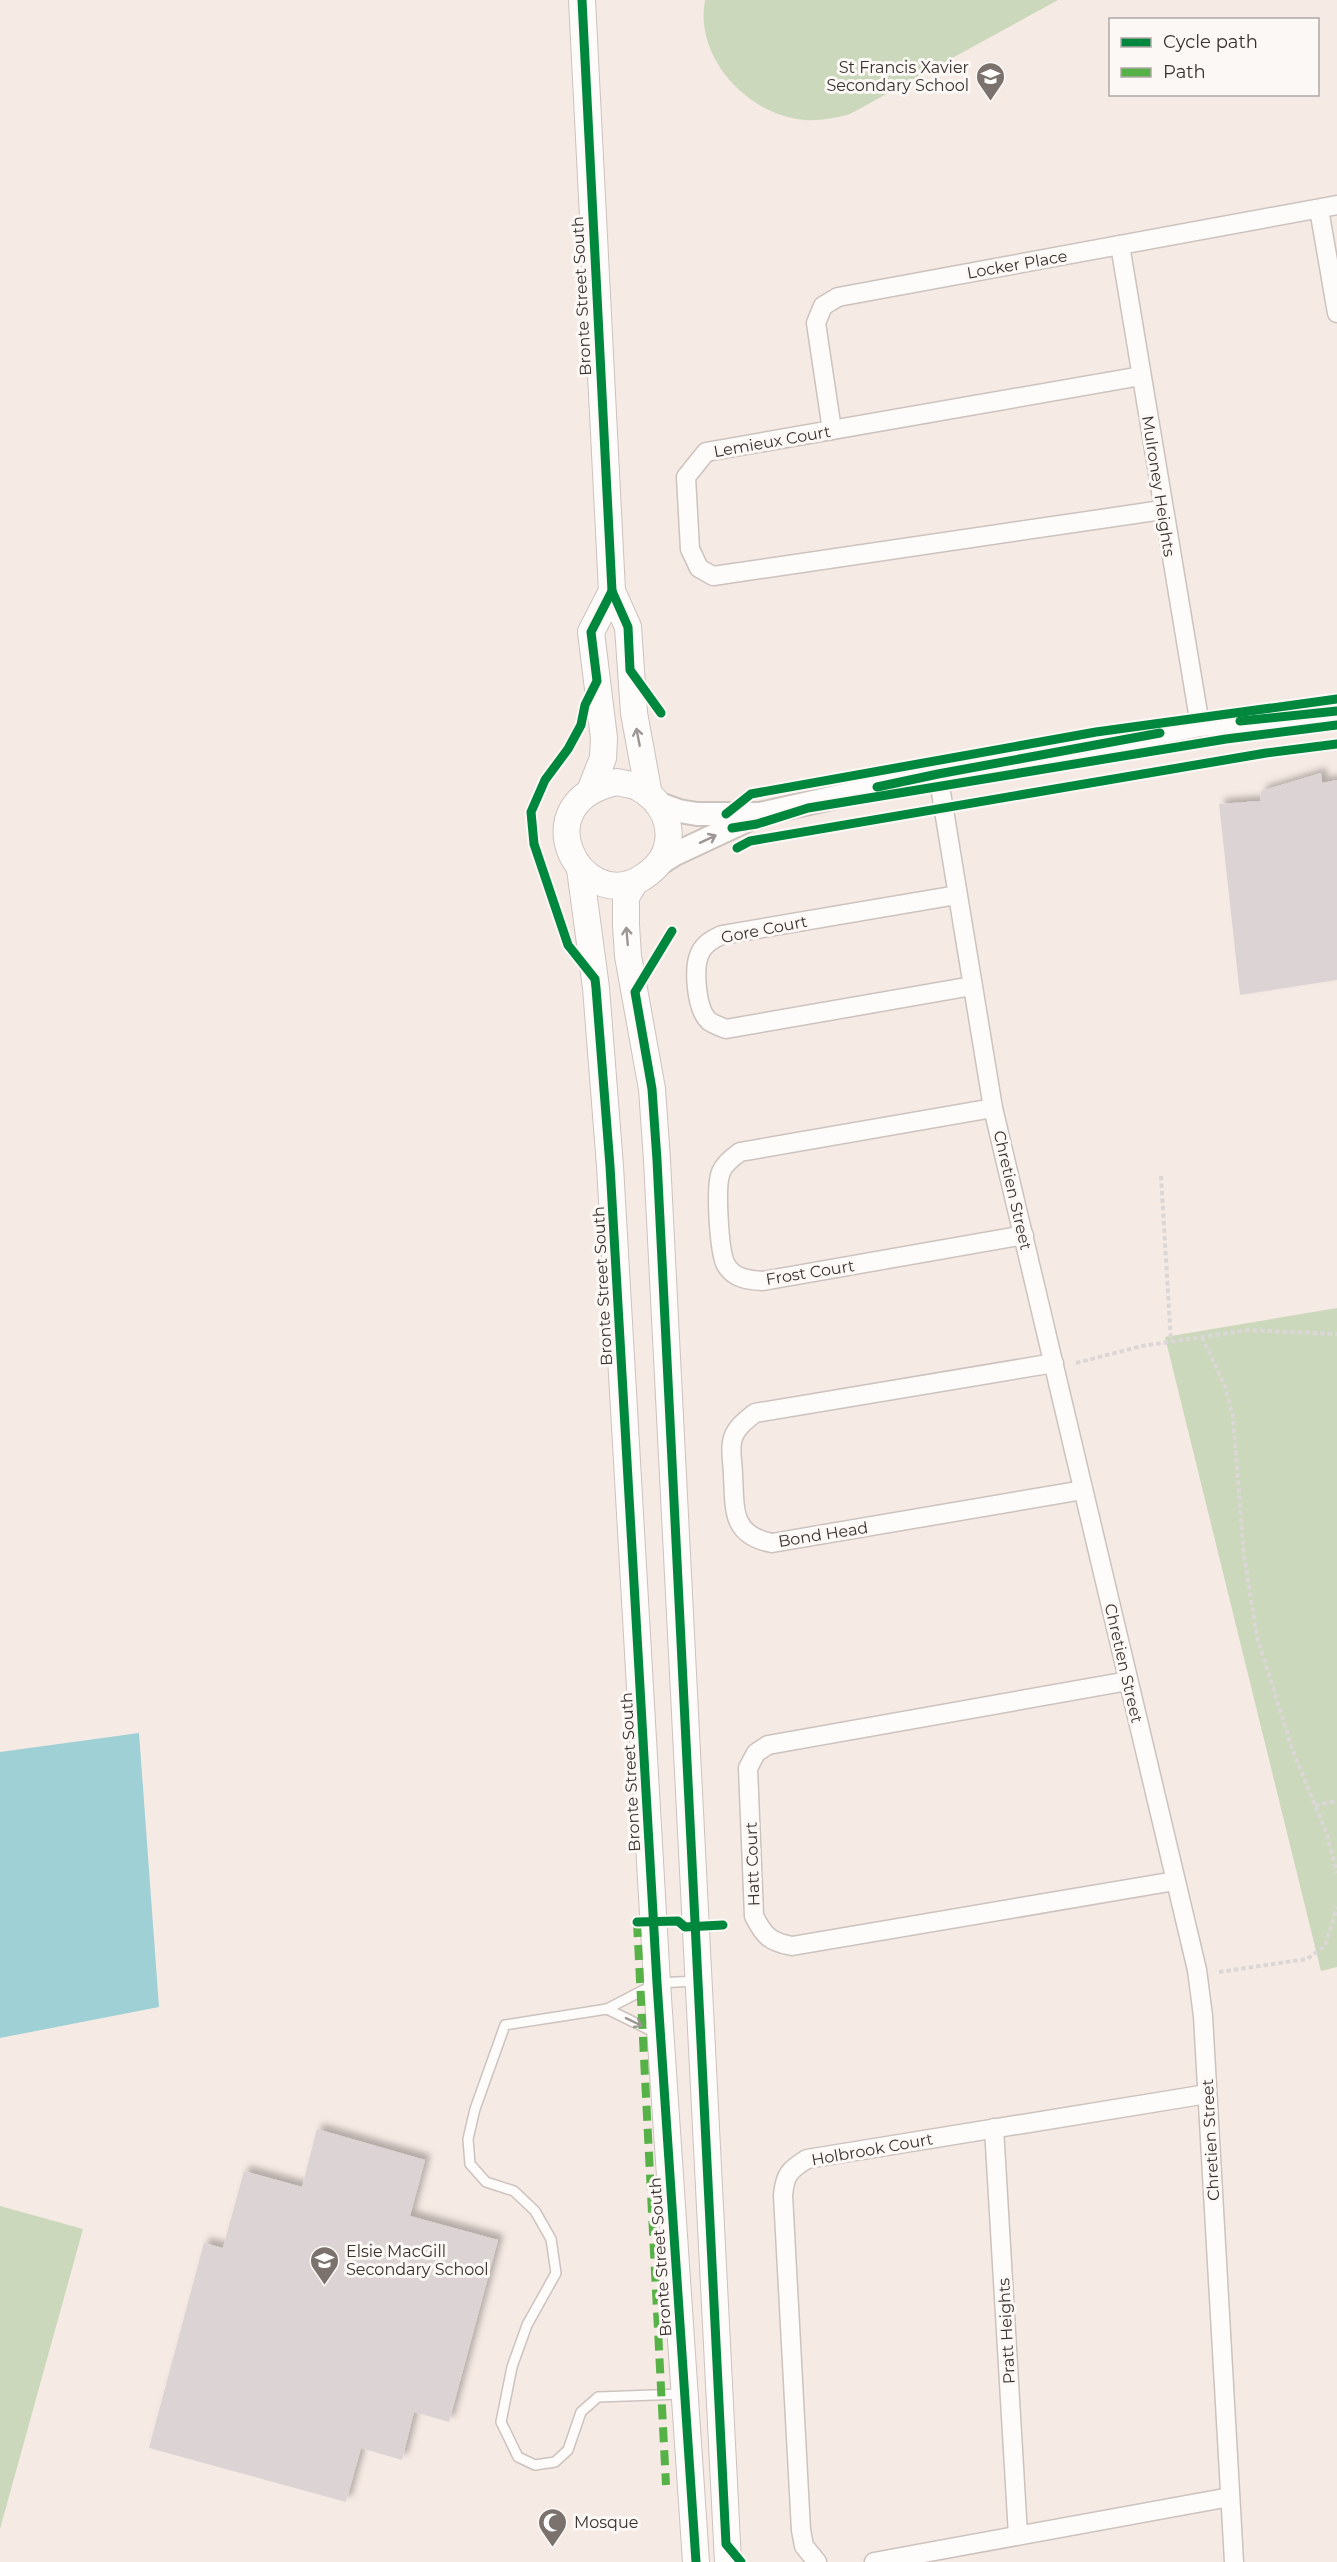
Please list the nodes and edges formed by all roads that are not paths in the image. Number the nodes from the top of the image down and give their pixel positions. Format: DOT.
graph roads {
  1 [pos="582,0"];
  2 [pos="1328,207"];
  3 [pos="1120,246"];
  4 [pos="1337,314"];
  5 [pos="1141,376"];
  6 [pos="832,430"];
  7 [pos="1162,510"];
  8 [pos="612,591"];
  9 [pos="1337,711"];
  10 [pos="1200,726"];
  11 [pos="938,774"];
  12 [pos="590,791"];
  13 [pos="653,799"];
  14 [pos="760,814"];
  15 [pos="656,866"];
  16 [pos="580,869"];
  17 [pos="635,882"];
  18 [pos="957,895"];
  19 [pos="972,986"];
  20 [pos="993,1108"];
  21 [pos="1024,1235"];
  22 [pos="1054,1363"];
  23 [pos="1083,1490"];
  24 [pos="1128,1681"];
  25 [pos="1175,1881"];
  26 [pos="698,1981"];
  27 [pos="657,1983"];
  28 [pos="607,2009"];
  29 [pos="660,2035"];
  30 [pos="1207,2094"];
  31 [pos="994,2128"];
  32 [pos="685,2394"];
  33 [pos="1230,2497"];
  34 [pos="1018,2535"];
  35 [pos="696,2562"];
  36 [pos="728,2562"];
  37 [pos="817,2562"];
  38 [pos="874,2562"];
  39 [pos="1234,2562"];
  1 -- 8 [label="main road, Bronte Street South"];
  2 -- 3 [label="street, Locker Place"];
  2 -- 4 [label="street"];
  3 -- 5 [label="street, Mulroney Heights"];
  3 -- 6 [label="street, Locker Place"];
  5 -- 6 [label="street, Lemieux Court"];
  5 -- 7 [label="street, Mulroney Heights"];
  6 -- 7 [label="street, Lemieux Court"];
  7 -- 10 [label="street, Mulroney Heights"];
  8 -- 12 [label="main road"];
  13 -- 8 [label="main road, Bronte Street South, one-way"];
  9 -- 10 [label="street"];
  10 -- 11 [label="street"];
  11 -- 14 [label="street"];
  11 -- 18 [label="street, Chretien Street"];
  12 -- 13 [label="main road"];
  12 -- 16 [label="main road"];
  13 -- 14 [label="street"];
  13 -- 15 [label="main road"];
  15 -- 14 [label="street, one-way"];
  15 -- 17 [label="main road"];
  16 -- 17 [label="main road"];
  16 -- 27 [label="main road, Bronte Street South"];
  26 -- 17 [label="main road, one-way"];
  18 -- 19 [label="street, Chretien Street"];
  18 -- 19 [label="street, Gore Court"];
  19 -- 20 [label="street, Chretien Street"];
  20 -- 21 [label="street, Chretien Street"];
  20 -- 21 [label="street, Frost Court"];
  21 -- 22 [label="street, Chretien Street"];
  22 -- 23 [label="street, Chretien Street"];
  22 -- 23 [label="street, Bond Head"];
  23 -- 24 [label="street, Chretien Street"];
  24 -- 25 [label="street, Chretien Street"];
  24 -- 25 [label="street, Hatt Court"];
  25 -- 30 [label="street, Chretien Street"];
  26 -- 27 [label="lane"];
  26 -- 36 [label="main road"];
  27 -- 28 [label="lane"];
  27 -- 29 [label="main road, Bronte Street South"];
  28 -- 29 [label="lane, one-way"];
  28 -- 32 [label="lane"];
  29 -- 32 [label="main road, Bronte Street South"];
  30 -- 31 [label="street, Holbrook Court"];
  30 -- 33 [label="street, Chretien Street"];
  31 -- 34 [label="street, Pratt Heights"];
  31 -- 37 [label="street, Holbrook Court"];
  32 -- 35 [label="main road, Bronte Street South"];
  33 -- 34 [label="street"];
  33 -- 39 [label="street, Chretien Street"];
  34 -- 38 [label="street"];
}
